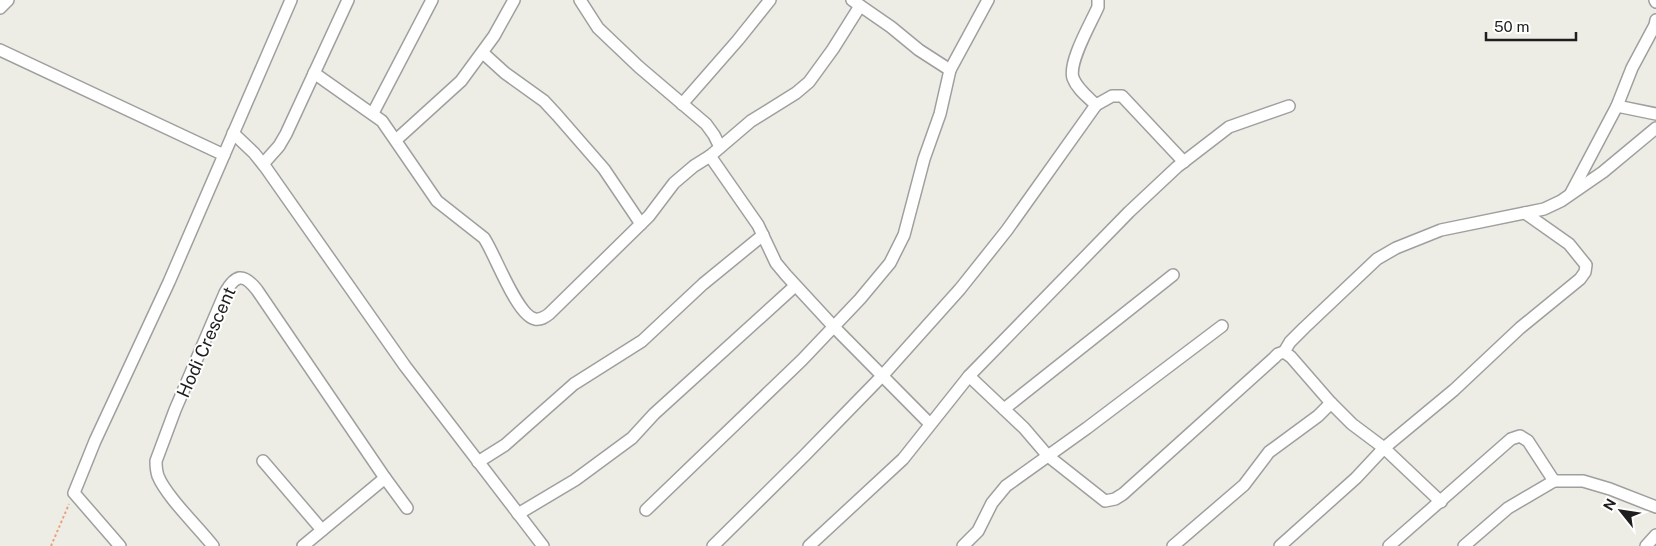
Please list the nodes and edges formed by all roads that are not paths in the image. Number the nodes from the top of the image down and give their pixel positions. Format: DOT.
graph roads {
  1 [pos="8,0"];
  2 [pos="291,0"];
  3 [pos="348,0"];
  4 [pos="432,0"];
  5 [pos="514,0"];
  6 [pos="770,0"];
  7 [pos="1098,0"];
  8 [pos="983,2"];
  9 [pos="586,3"];
  10 [pos="856,3"];
  11 [pos="0,8"];
  12 [pos="1656,20"];
  13 [pos="0,50"];
  14 [pos="483,53"];
  15 [pos="950,70"];
  16 [pos="314,73"];
  17 [pos="682,104"];
  18 [pos="1096,105"];
  19 [pos="1289,106"];
  20 [pos="1617,106"];
  21 [pos="373,113"];
  22 [pos="1656,114"];
  23 [pos="1656,128"];
  24 [pos="233,134"];
  25 [pos="396,140"];
  26 [pos="720,147"];
  27 [pos="224,155"];
  28 [pos="710,156"];
  29 [pos="1184,162"];
  30 [pos="263,164"];
  31 [pos="1570,195"];
  32 [pos="1525,213"];
  33 [pos="640,224"];
  34 [pos="763,235"];
  35 [pos="1173,275"];
  36 [pos="795,286"];
  37 [pos="1222,326"];
  38 [pos="834,327"];
  39 [pos="1284,352"];
  40 [pos="883,375"];
  41 [pos="969,376"];
  42 [pos="1331,403"];
  43 [pos="1004,409"];
  44 [pos="930,424"];
  45 [pos="1384,448"];
  46 [pos="1048,456"];
  47 [pos="263,461"];
  48 [pos="478,462"];
  49 [pos="385,478"];
  50 [pos="1554,481"];
  51 [pos="1441,502"];
  52 [pos="1656,507"];
  53 [pos="407,508"];
  54 [pos="646,510"];
  55 [pos="518,514"];
  56 [pos="322,530"];
  57 [pos="1656,535"];
  58 [pos="120,546"];
  59 [pos="214,546"];
  60 [pos="303,546"];
  61 [pos="543,546"];
  62 [pos="713,546"];
  63 [pos="809,546"];
  64 [pos="963,546"];
  65 [pos="1173,546"];
  66 [pos="1280,546"];
  67 [pos="1389,546"];
  68 [pos="1464,546"];
  69 [pos="1646,546"];
  1 -- 11 [label="street"];
  2 -- 24 [label="street"];
  3 -- 16 [label="street"];
  4 -- 21 [label="street"];
  5 -- 14 [label="street"];
  6 -- 17 [label="street"];
  7 -- 18 [label="street"];
  8 -- 15 [label="street"];
  9 -- 17 [label="street"];
  10 -- 15 [label="street"];
  10 -- 26 [label="street"];
  12 -- 20 [label="street"];
  13 -- 27 [label="street"];
  14 -- 25 [label="street"];
  14 -- 33 [label="street"];
  15 -- 38 [label="street"];
  16 -- 21 [label="street"];
  16 -- 30 [label="street"];
  17 -- 26 [label="street"];
  18 -- 29 [label="street"];
  18 -- 40 [label="street"];
  19 -- 29 [label="street"];
  20 -- 22 [label="street"];
  20 -- 31 [label="street"];
  21 -- 25 [label="street"];
  23 -- 31 [label="street"];
  24 -- 27 [label="street"];
  24 -- 30 [label="street"];
  25 -- 33 [label="street"];
  26 -- 28 [label="street"];
  27 -- 58 [label="street"];
  28 -- 33 [label="street"];
  28 -- 34 [label="street"];
  29 -- 41 [label="street"];
  30 -- 48 [label="street"];
  31 -- 32 [label="street"];
  32 -- 39 [label="street"];
  32 -- 45 [label="street"];
  34 -- 36 [label="street"];
  34 -- 48 [label="street"];
  35 -- 43 [label="street"];
  36 -- 38 [label="street"];
  36 -- 55 [label="street"];
  37 -- 46 [label="street"];
  38 -- 40 [label="street"];
  38 -- 54 [label="street"];
  39 -- 42 [label="street"];
  39 -- 46 [label="street"];
  40 -- 44 [label="street"];
  40 -- 62 [label="street"];
  41 -- 43 [label="street"];
  41 -- 44 [label="street"];
  42 -- 45 [label="street"];
  42 -- 65 [label="street"];
  43 -- 46 [label="street"];
  44 -- 63 [label="street"];
  45 -- 51 [label="street"];
  45 -- 66 [label="street"];
  46 -- 64 [label="street"];
  47 -- 56 [label="street"];
  48 -- 55 [label="street"];
  49 -- 53 [label="street, Hodi Crescent"];
  49 -- 56 [label="street"];
  49 -- 59 [label="street, Hodi Crescent"];
  50 -- 51 [label="street"];
  50 -- 52 [label="street"];
  50 -- 68 [label="street"];
  51 -- 67 [label="street"];
  55 -- 61 [label="street"];
  56 -- 60 [label="street"];
  57 -- 69 [label="street"];
}
